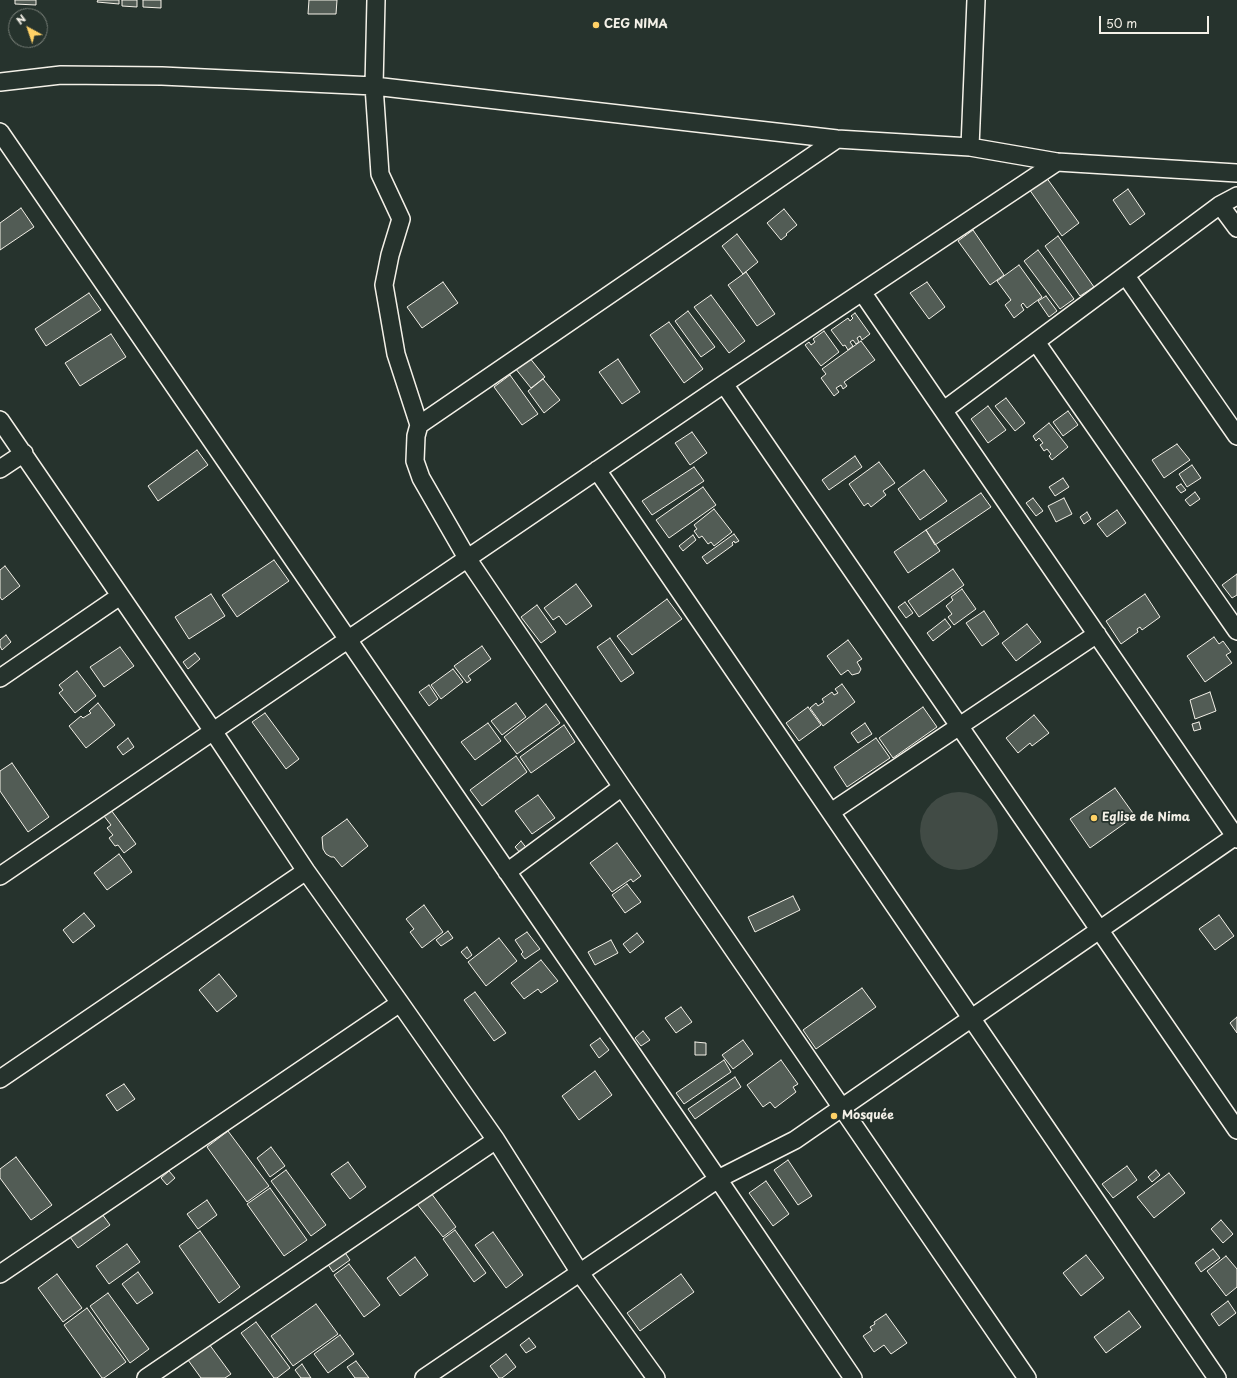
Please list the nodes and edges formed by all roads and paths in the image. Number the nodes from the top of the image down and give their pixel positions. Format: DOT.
graph roads {
  1 [pos="376,0"];
  2 [pos="976,0"];
  3 [pos="0,82"];
  4 [pos="374,86"];
  5 [pos="0,132"];
  6 [pos="837,139"];
  7 [pos="970,147"];
  8 [pos="1057,162"];
  9 [pos="1237,173"];
  10 [pos="1237,196"];
  11 [pos="1220,205"];
  12 [pos="1237,228"];
  13 [pos="1126,276"];
  14 [pos="862,292"];
  15 [pos="1036,342"];
  16 [pos="724,384"];
  17 [pos="944,410"];
  18 [pos="0,420"];
  19 [pos="419,425"];
  20 [pos="1237,436"];
  21 [pos="24,453"];
  22 [pos="0,469"];
  23 [pos="597,470"];
  24 [pos="467,558"];
  25 [pos="120,596"];
  26 [pos="1237,632"];
  27 [pos="1097,634"];
  28 [pos="348,639"];
  29 [pos="0,678"];
  30 [pos="959,726"];
  31 [pos="213,731"];
  32 [pos="622,787"];
  33 [pos="831,812"];
  34 [pos="1236,837"];
  35 [pos="306,871"];
  36 [pos="507,872"];
  37 [pos="0,876"];
  38 [pos="1100,930"];
  39 [pos="400,1002"];
  40 [pos="972,1018"];
  41 [pos="0,1079"];
  42 [pos="842,1107"];
  43 [pos="1237,1130"];
  44 [pos="496,1140"];
  45 [pos="718,1179"];
  46 [pos="580,1273"];
  47 [pos="0,1274"];
  48 [pos="146,1378"];
  49 [pos="424,1378"];
  50 [pos="656,1378"];
  51 [pos="853,1378"];
  52 [pos="1027,1378"];
  53 [pos="1217,1378"];
  1 -- 4 [label="street"];
  2 -- 7 [label="street"];
  3 -- 4 [label="street"];
  4 -- 6 [label="street"];
  4 -- 19 [label="street"];
  5 -- 28 [label="street"];
  6 -- 7 [label="street"];
  6 -- 19 [label="street"];
  7 -- 8 [label="street"];
  8 -- 9 [label="street"];
  8 -- 14 [label="street"];
  10 -- 11 [label="street"];
  11 -- 12 [label="street"];
  11 -- 13 [label="street"];
  13 -- 15 [label="street"];
  13 -- 20 [label="street"];
  14 -- 16 [label="street"];
  14 -- 17 [label="street"];
  15 -- 17 [label="street"];
  15 -- 26 [label="street"];
  16 -- 23 [label="street"];
  16 -- 30 [label="street"];
  17 -- 27 [label="street"];
  18 -- 21 [label="street"];
  19 -- 24 [label="street"];
  21 -- 22 [label="street"];
  21 -- 25 [label="street"];
  23 -- 24 [label="street"];
  23 -- 33 [label="street"];
  24 -- 28 [label="street"];
  24 -- 32 [label="street"];
  25 -- 29 [label="street"];
  25 -- 31 [label="street"];
  27 -- 30 [label="street"];
  27 -- 34 [label="street"];
  28 -- 31 [label="street"];
  28 -- 36 [label="street"];
  30 -- 33 [label="street"];
  30 -- 38 [label="street"];
  31 -- 35 [label="street"];
  31 -- 37 [label="street"];
  32 -- 36 [label="street"];
  32 -- 42 [label="street"];
  33 -- 40 [label="street"];
  34 -- 38 [label="street"];
  35 -- 39 [label="street"];
  35 -- 41 [label="street"];
  36 -- 45 [label="street"];
  38 -- 40 [label="street"];
  38 -- 43 [label="street"];
  39 -- 44 [label="street"];
  39 -- 47 [label="street"];
  40 -- 42 [label="street"];
  40 -- 53 [label="street"];
  42 -- 45 [label="street"];
  42 -- 52 [label="street"];
  44 -- 46 [label="street"];
  44 -- 48 [label="street"];
  45 -- 46 [label="street"];
  45 -- 51 [label="street"];
  46 -- 49 [label="street"];
  46 -- 50 [label="street"];
}
